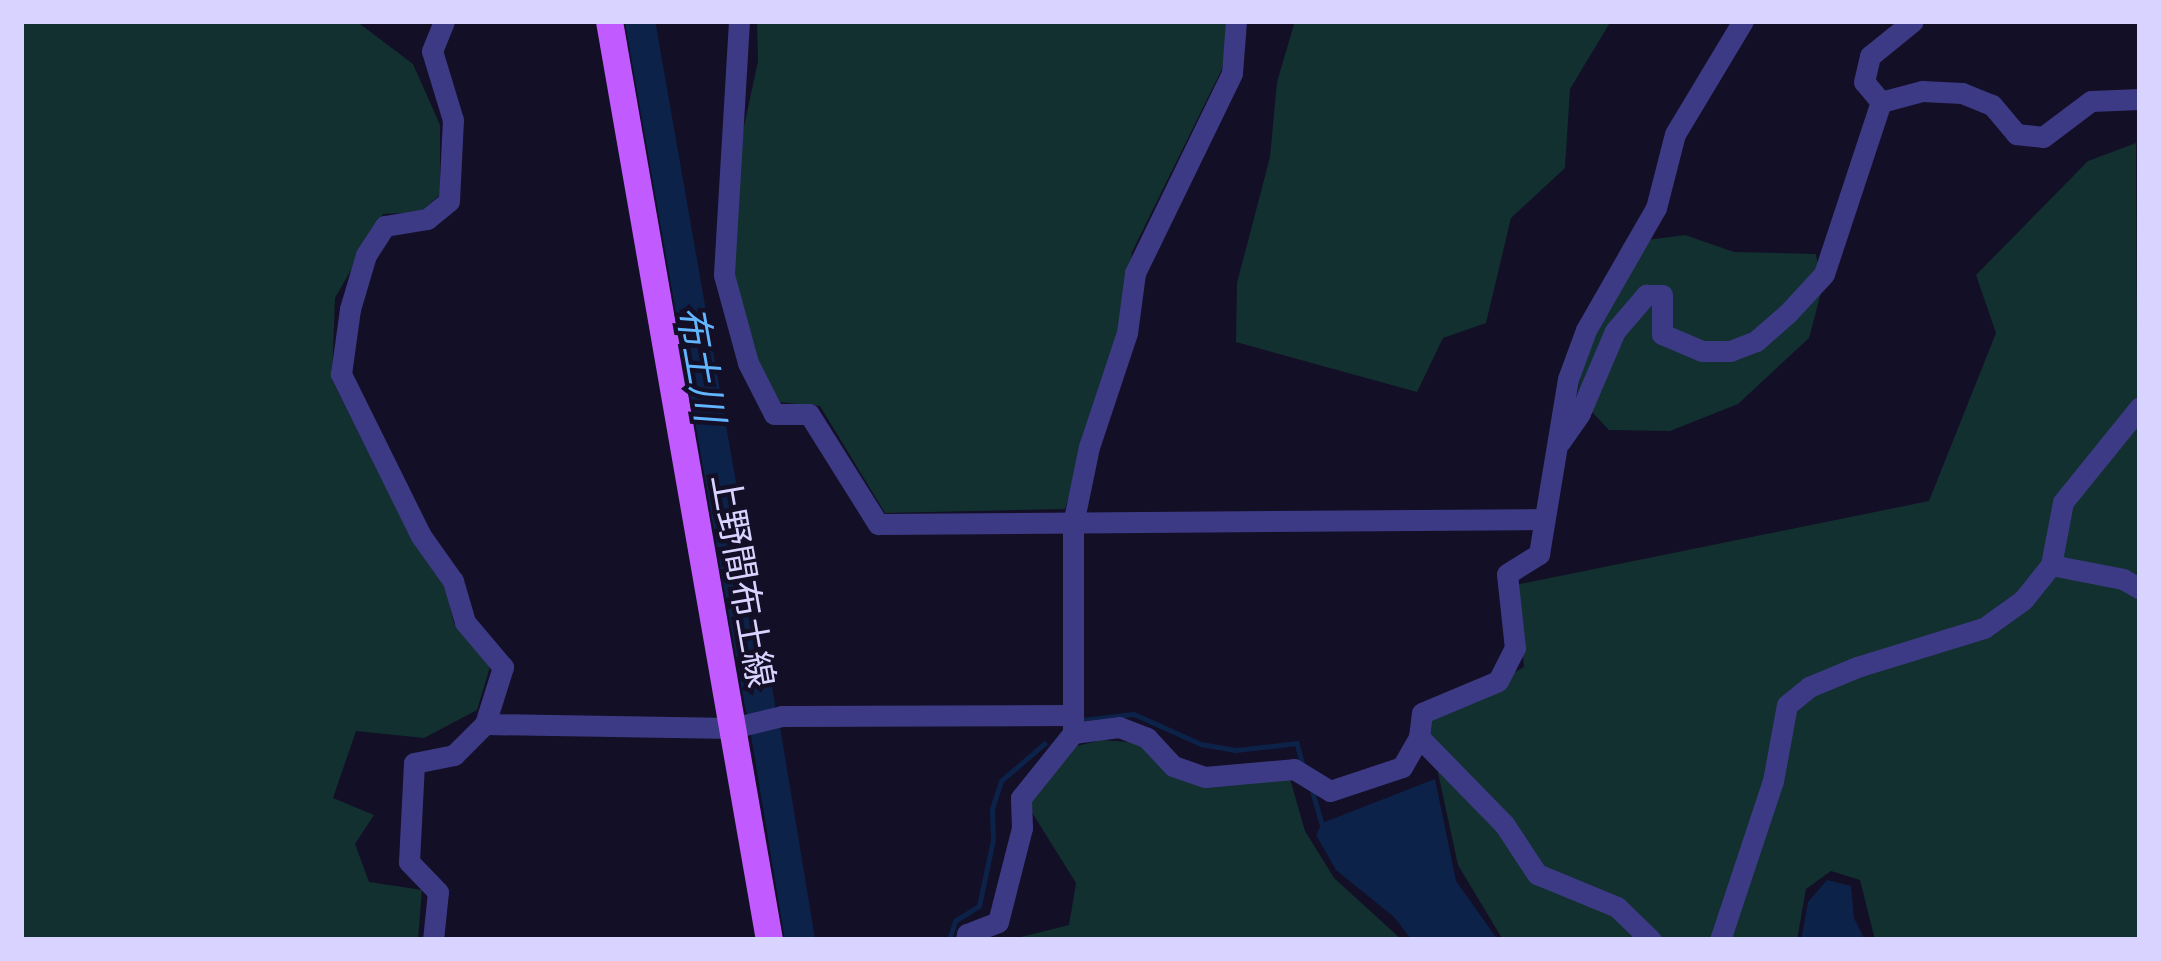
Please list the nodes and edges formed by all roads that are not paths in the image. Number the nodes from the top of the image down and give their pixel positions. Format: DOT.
graph roads {
  1 [pos="443,21"];
  2 [pos="608,21"];
  3 [pos="739,21"];
  4 [pos="1236,21"];
  5 [pos="1743,21"];
  6 [pos="1913,21"];
  7 [pos="2140,99"];
  8 [pos="1882,102"];
  9 [pos="2140,407"];
  10 [pos="1556,447"];
  11 [pos="1544,519"];
  12 [pos="1073,524"];
  13 [pos="2051,565"];
  14 [pos="2140,590"];
  15 [pos="485,724"];
  16 [pos="1072,724"];
  17 [pos="732,728"];
  18 [pos="1419,737"];
  19 [pos="433,940"];
  20 [pos="769,940"];
  21 [pos="966,940"];
  22 [pos="1651,940"];
  23 [pos="1720,940"];
  1 -- 15 [label="street"];
  2 -- 17 [label="main road, 上野間布土線"];
  3 -- 12 [label="street"];
  4 -- 12 [label="street"];
  5 -- 10 [label="street"];
  6 -- 8 [label="street"];
  7 -- 8 [label="street"];
  8 -- 10 [label="street"];
  9 -- 13 [label="street"];
  10 -- 11 [label="street"];
  11 -- 12 [label="street"];
  11 -- 18 [label="street"];
  12 -- 16 [label="street"];
  13 -- 14 [label="street"];
  13 -- 23 [label="street"];
  15 -- 17 [label="street"];
  15 -- 19 [label="street"];
  16 -- 17 [label="street"];
  16 -- 18 [label="street"];
  16 -- 21 [label="street"];
  17 -- 20 [label="main road, 上野間布土線"];
  18 -- 22 [label="street"];
}
